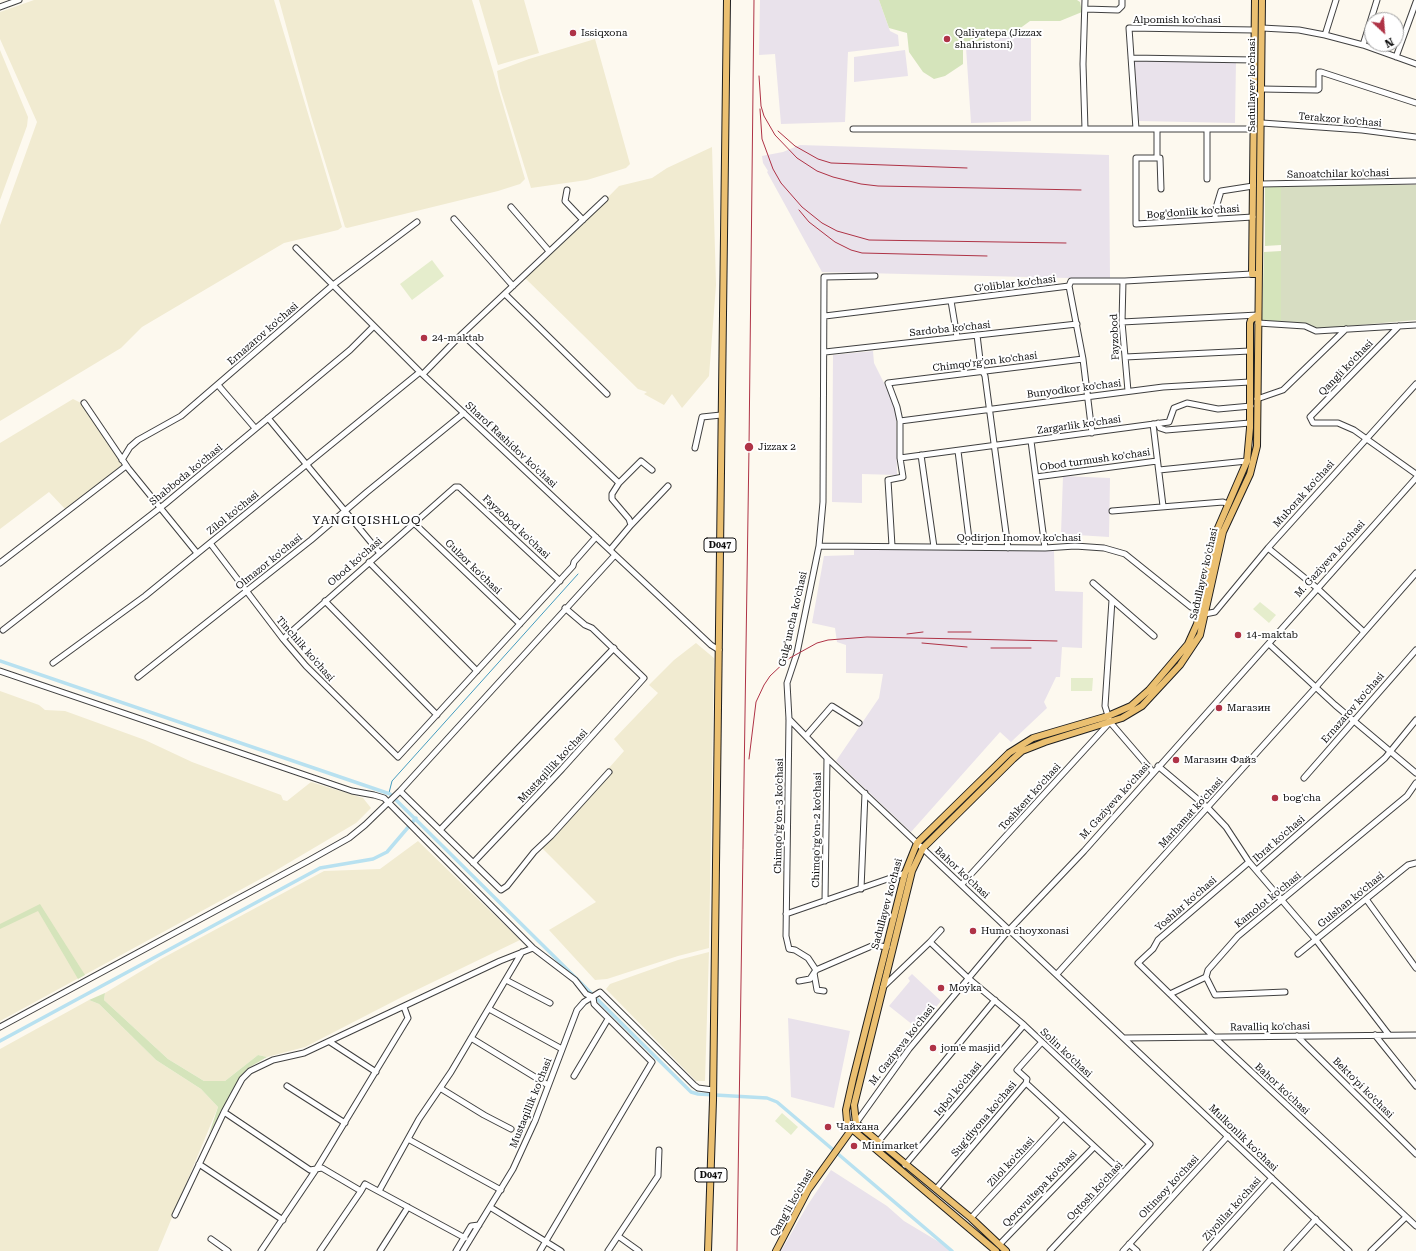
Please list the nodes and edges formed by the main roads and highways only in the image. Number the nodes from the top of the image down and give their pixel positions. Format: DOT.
graph roads {
  1 [pos="727,0"];
  2 [pos="1255,0"];
  3 [pos="1262,0"];
  4 [pos="1259,274"];
  5 [pos="1258,315"];
  6 [pos="1109,719"];
  7 [pos="854,1126"];
  8 [pos="840,1146"];
  9 [pos="708,1251"];
  10 [pos="776,1251"];
  11 [pos="996,1251"];
  12 [pos="1006,1251"];
  1 -- 9 [label="main road, D047"];
  2 -- 4 [label="main road, Sadullayev ko'chasi"];
  3 -- 4 [label="main road, Sadullayev ko'chasi"];
  4 -- 5 [label="main road, Sadullayev ko'chasi"];
  5 -- 6 [label="main road"];
  5 -- 6 [label="main road, Sadullayev ko'chasi"];
  6 -- 7 [label="main road"];
  6 -- 7 [label="main road, Sadullayev ko'chasi"];
  7 -- 8 [label="main road, M. Gaziyeva ko'chasi"];
  7 -- 11 [label="main road"];
  7 -- 12 [label="main road"];
  8 -- 10 [label="main road, Qang'li ko'chasi"];
}
